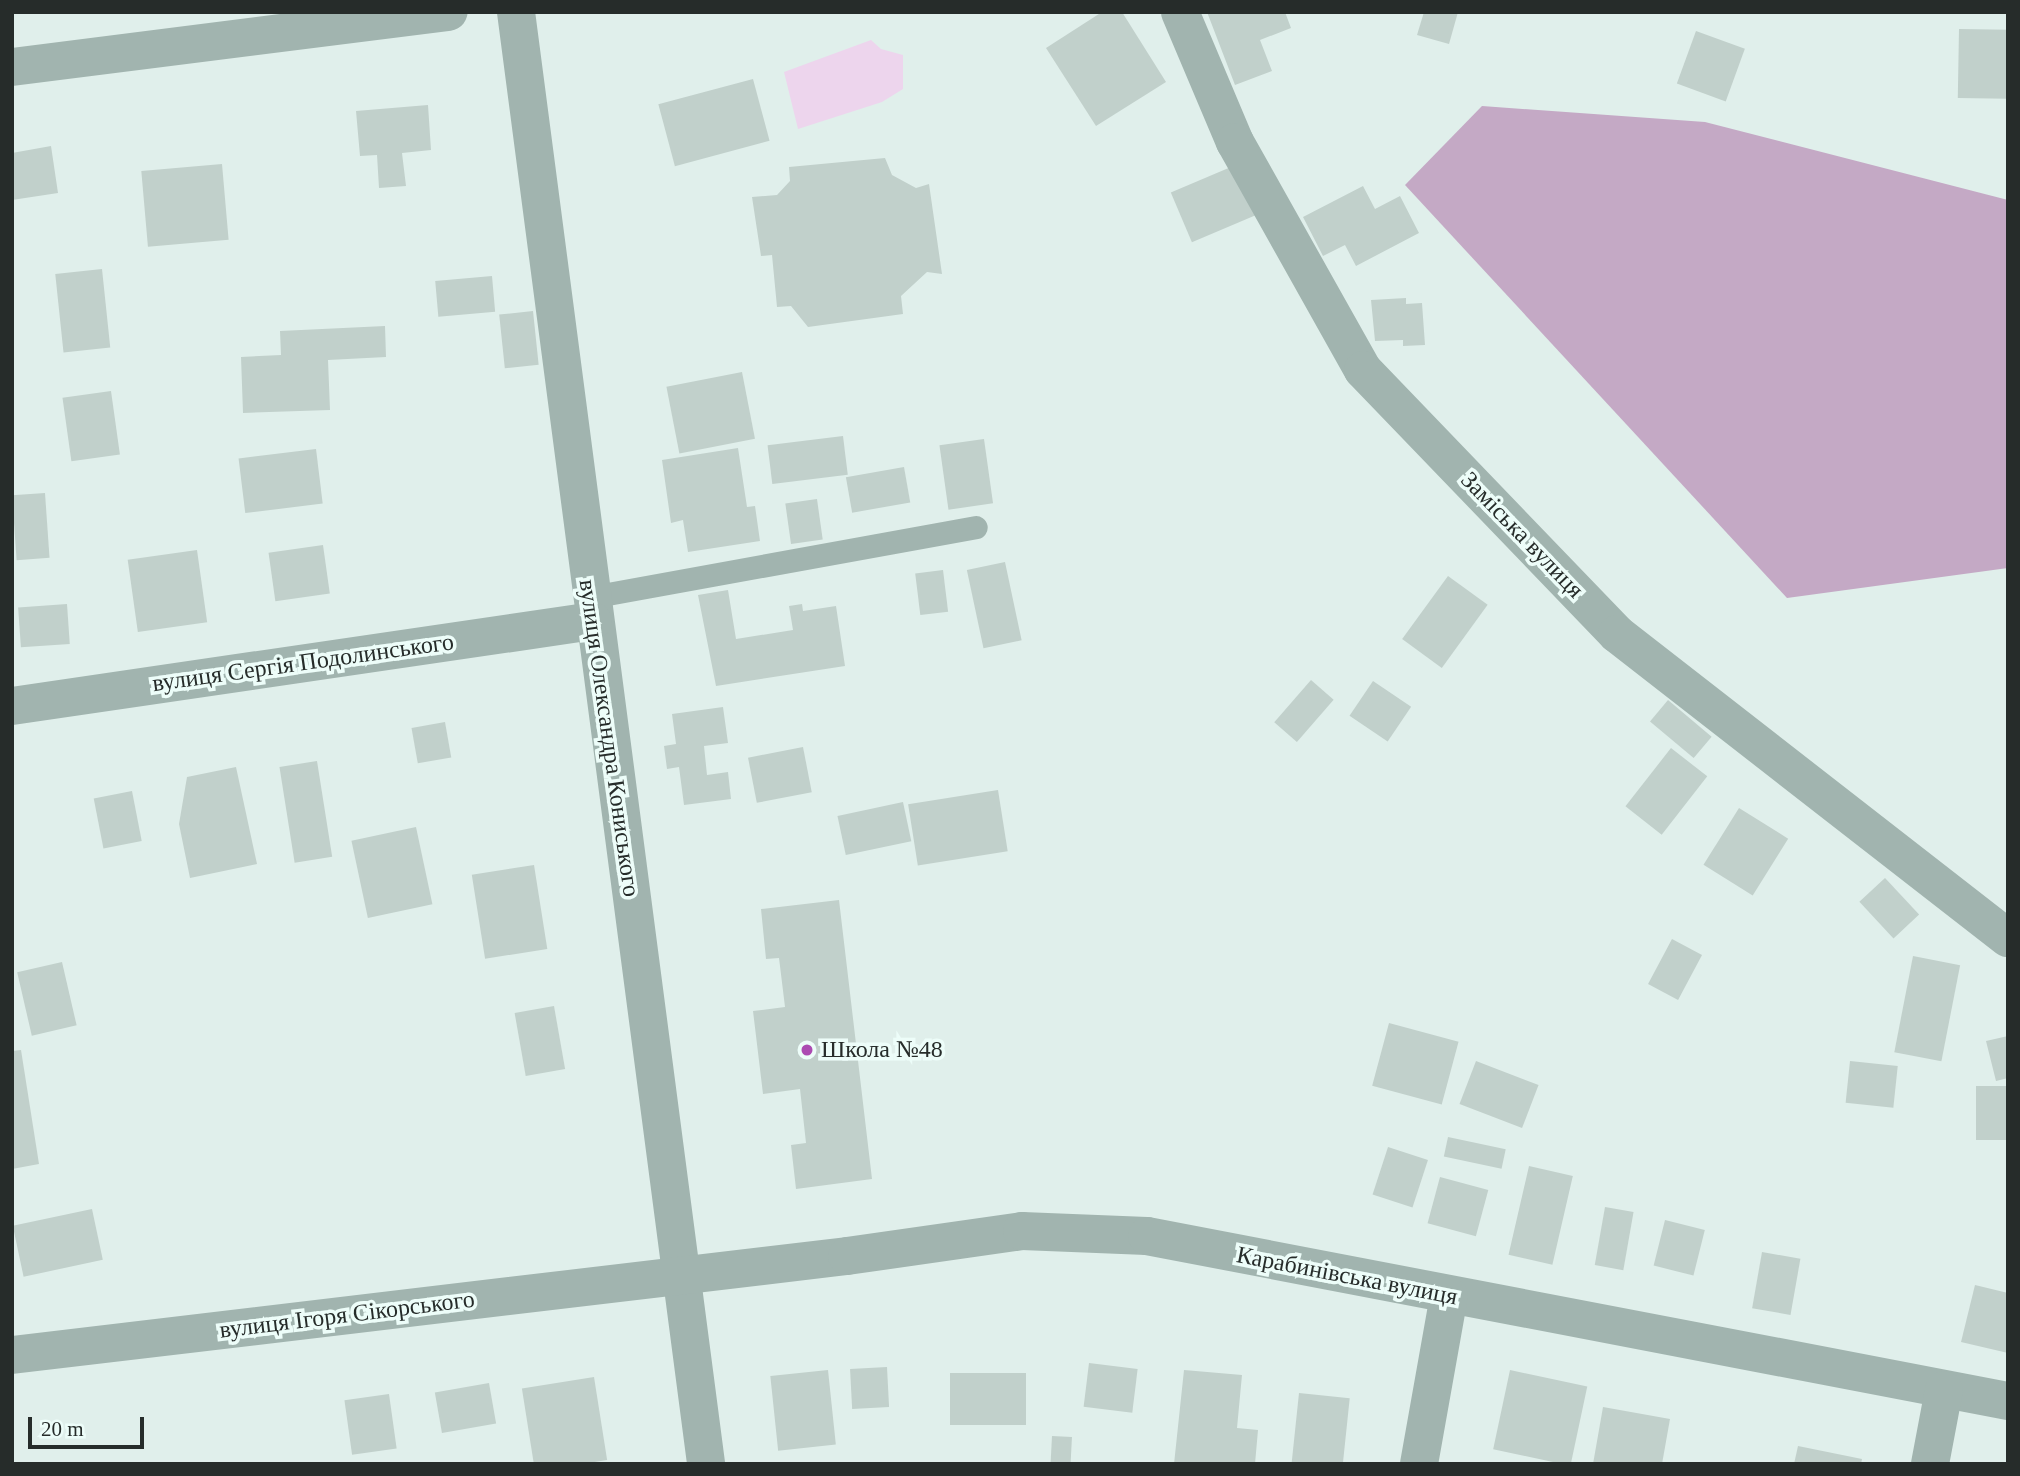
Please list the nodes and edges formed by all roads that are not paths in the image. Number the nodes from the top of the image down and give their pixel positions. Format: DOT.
graph roads {
  1 [pos="449,12"];
  2 [pos="516,12"];
  3 [pos="1180,12"];
  4 [pos="12,67"];
  5 [pos="976,527"];
  6 [pos="592,609"];
  7 [pos="12,706"];
  8 [pos="2008,938"];
  9 [pos="681,1275"];
  10 [pos="1449,1296"];
  11 [pos="12,1356"];
  12 [pos="1944,1390"];
  13 [pos="2008,1401"];
  14 [pos="705,1464"];
  15 [pos="1419,1464"];
  16 [pos="1930,1464"];
  1 -- 4 [label="street"];
  2 -- 6 [label="street, вулиця Олександра Кониського"];
  3 -- 8 [label="street, Заміська вулиця"];
  5 -- 6 [label="lane"];
  6 -- 7 [label="street, вулиця Сергія Подолинського"];
  6 -- 9 [label="street, вулиця Олександра Кониського"];
  9 -- 10 [label="street, Карабинівська вулиця"];
  9 -- 11 [label="street, вулиця Ігоря Сікорського"];
  9 -- 14 [label="street, вулиця Олександра Кониського"];
  10 -- 12 [label="street, Карабинівська вулиця"];
  10 -- 15 [label="street"];
  12 -- 13 [label="street, Карабинівська вулиця"];
  12 -- 16 [label="street"];
}
